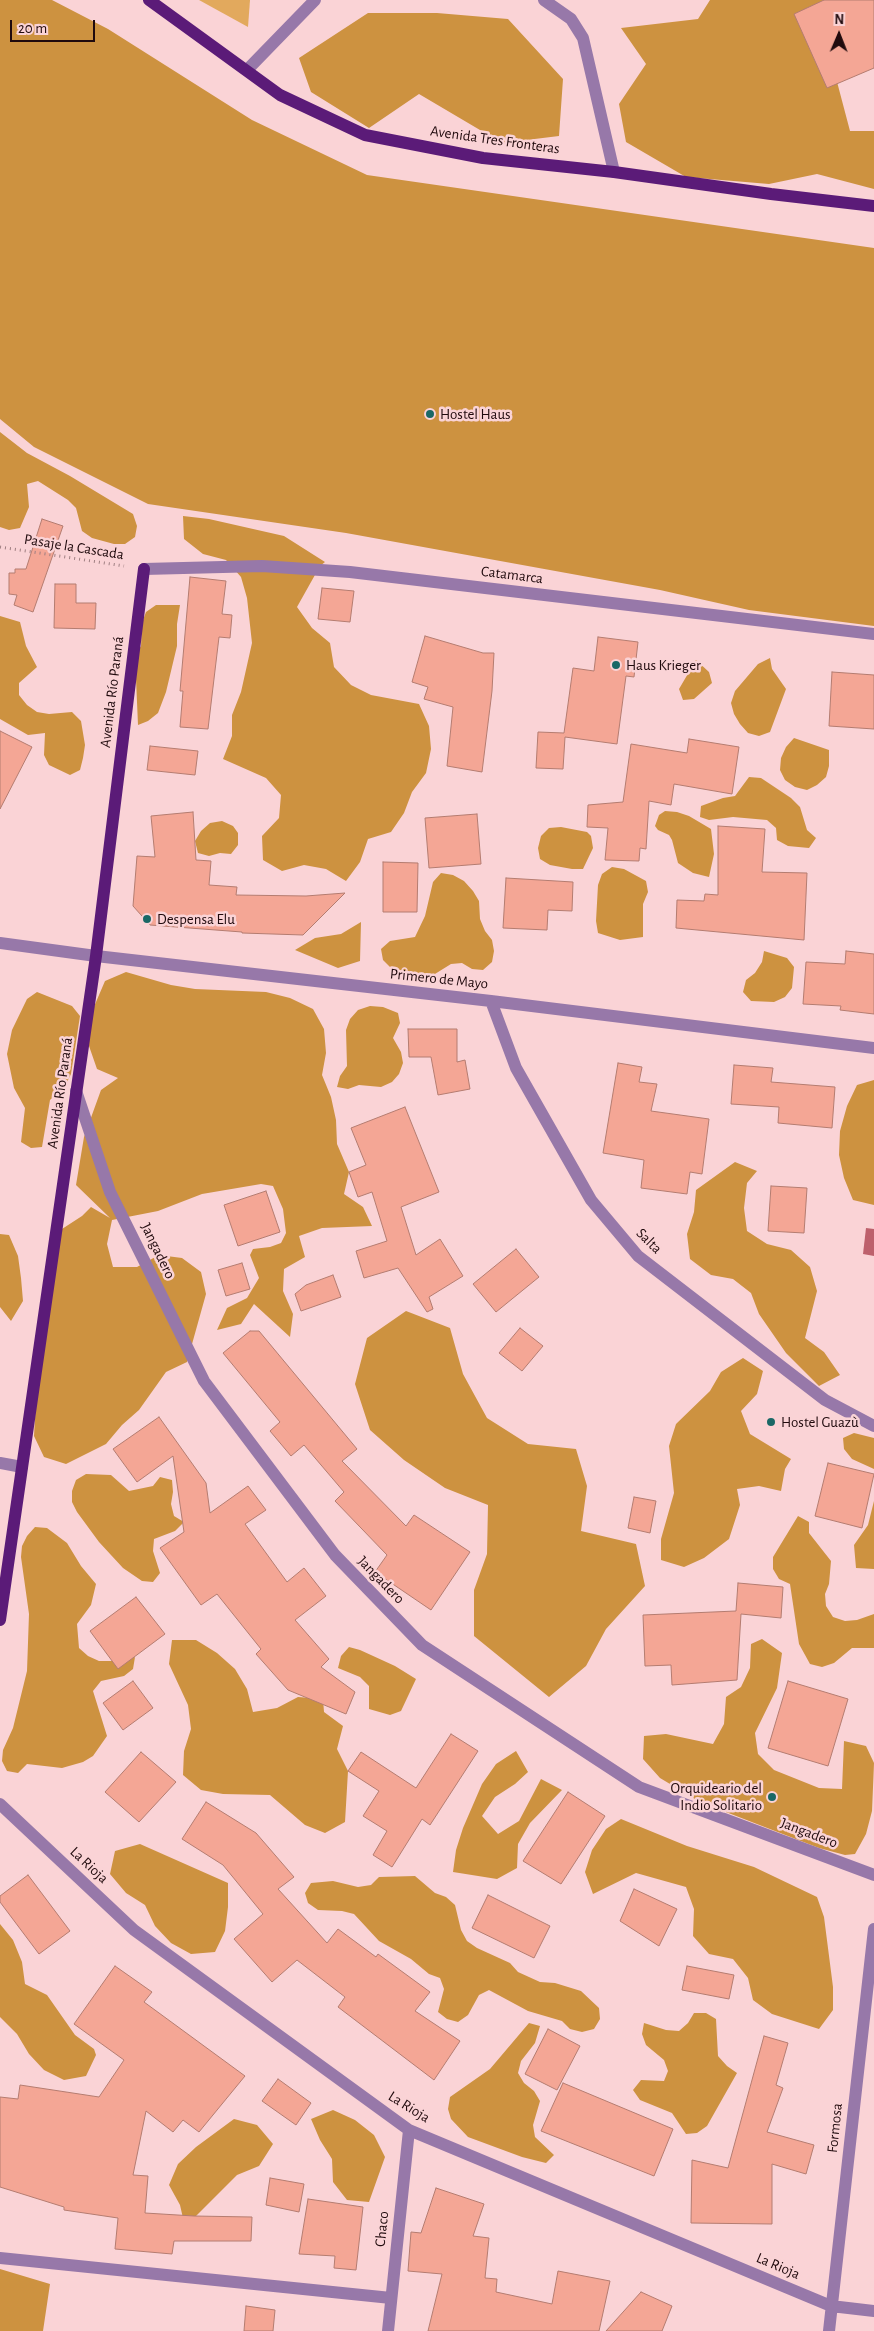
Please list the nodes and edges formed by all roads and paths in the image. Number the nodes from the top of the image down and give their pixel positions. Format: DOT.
graph roads {
  1 [pos="149,0"];
  2 [pos="315,0"];
  3 [pos="544,0"];
  4 [pos="247,70"];
  5 [pos="614,172"];
  6 [pos="874,206"];
  7 [pos="0,547"];
  8 [pos="144,569"];
  9 [pos="874,634"];
  10 [pos="0,943"];
  11 [pos="96,956"];
  12 [pos="491,1001"];
  13 [pos="874,1048"];
  14 [pos="76,1091"];
  15 [pos="874,1426"];
  16 [pos="0,1463"];
  17 [pos="22,1467"];
  18 [pos="0,1620"];
  19 [pos="0,1804"];
  20 [pos="874,1875"];
  21 [pos="874,1929"];
  22 [pos="409,2130"];
  23 [pos="0,2258"];
  24 [pos="391,2298"];
  25 [pos="831,2306"];
  26 [pos="874,2311"];
  27 [pos="388,2331"];
  28 [pos="829,2331"];
  1 -- 4 [label="main road, Avenida Tres Fronteras"];
  2 -- 4 [label="street"];
  3 -- 5 [label="street"];
  4 -- 5 [label="main road, Avenida Tres Fronteras"];
  5 -- 6 [label="main road, Avenida Tres Fronteras"];
  7 -- 8 [label="path, Pasaje la Cascada"];
  8 -- 9 [label="street, Catamarca"];
  8 -- 11 [label="main road, Avenida Río Paraná"];
  10 -- 11 [label="street, Primero de Mayo"];
  11 -- 12 [label="street, Primero de Mayo"];
  11 -- 14 [label="main road, Avenida Río Paraná"];
  12 -- 13 [label="street, Primero de Mayo"];
  12 -- 15 [label="street, Salta"];
  14 -- 17 [label="main road, Avenida Río Paraná"];
  14 -- 20 [label="street, Jangadero"];
  16 -- 17 [label="street"];
  17 -- 18 [label="main road, Avenida Río Paraná"];
  19 -- 22 [label="street, La Rioja"];
  21 -- 25 [label="street, Formosa"];
  22 -- 24 [label="street, Chaco"];
  22 -- 25 [label="street, La Rioja"];
  23 -- 24 [label="street"];
  24 -- 27 [label="street, Chaco"];
  25 -- 26 [label="street, La Rioja"];
  25 -- 28 [label="street, Formosa"];
}
